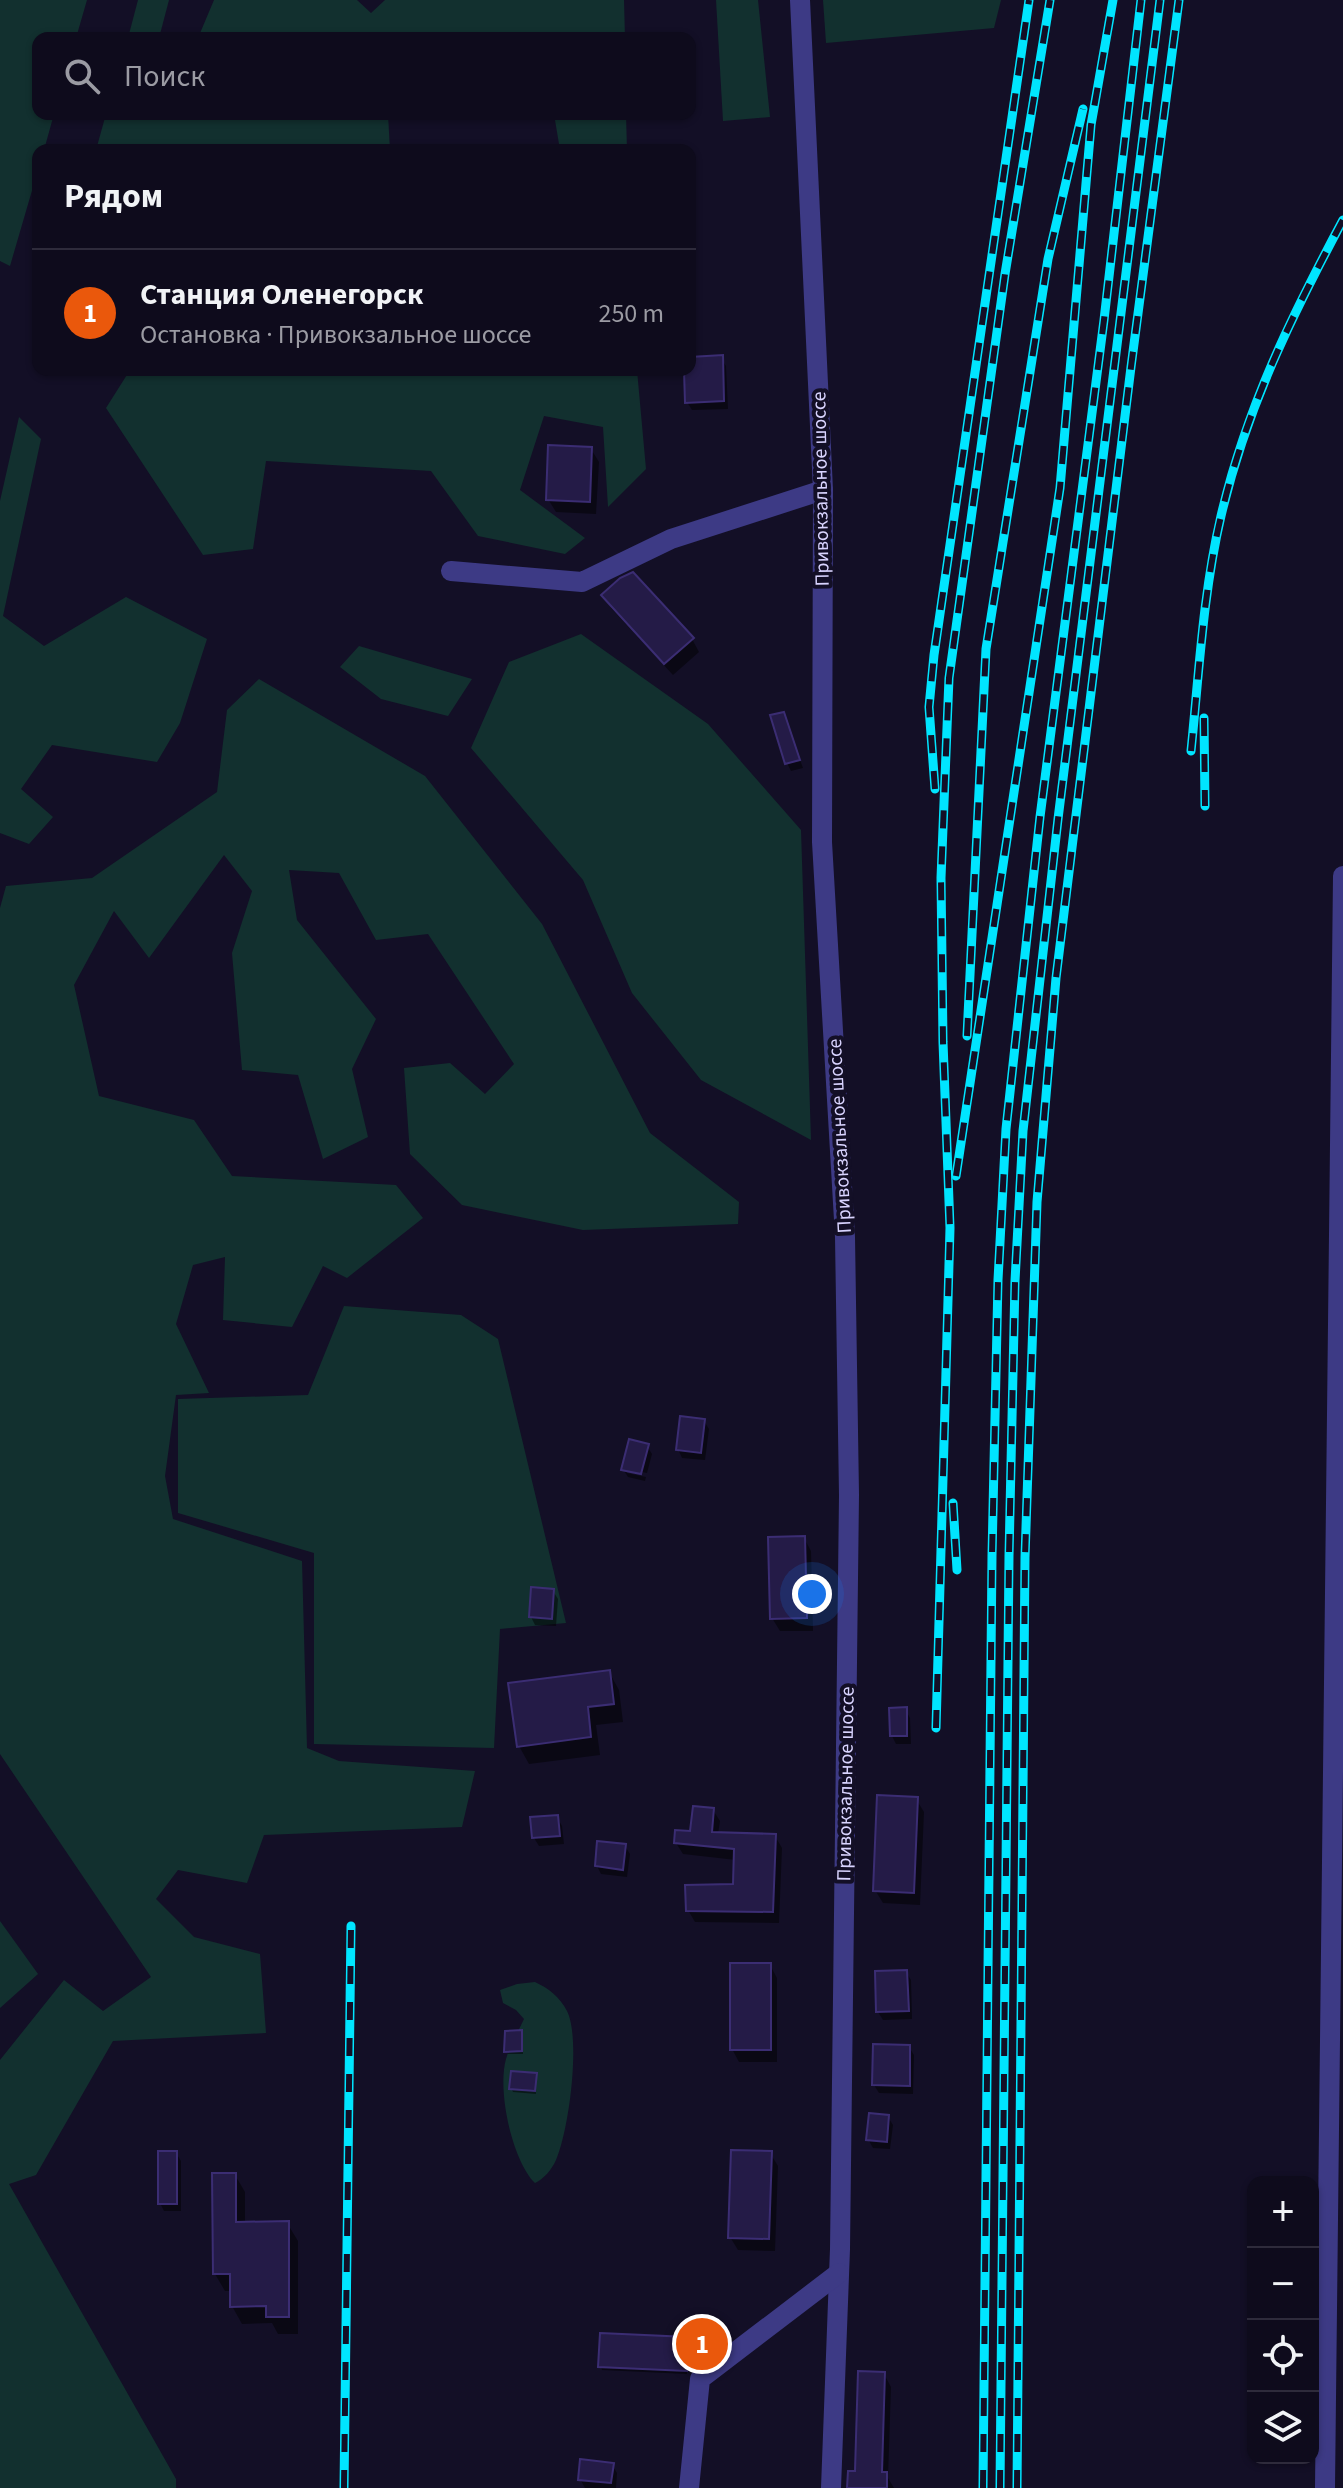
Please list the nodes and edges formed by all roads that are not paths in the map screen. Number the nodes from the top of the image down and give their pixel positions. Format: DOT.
graph roads {
  1 [pos="800,0"];
  2 [pos="823,490"];
  3 [pos="451,571"];
  4 [pos="1343,876"];
  5 [pos="1341,1242"];
  6 [pos="1341,1433"];
  7 [pos="1340,1562"];
  8 [pos="839,2273"];
  9 [pos="689,2488"];
  10 [pos="831,2488"];
  11 [pos="1325,2488"];
  1 -- 2 [label="street, Привокзальное шоссе"];
  2 -- 3 [label="street"];
  2 -- 8 [label="street, Привокзальное шоссе"];
  4 -- 5 [label="street"];
  5 -- 6 [label="street"];
  6 -- 7 [label="street"];
  7 -- 11 [label="street"];
  8 -- 9 [label="street"];
  8 -- 10 [label="street, Привокзальное шоссе"];
}
